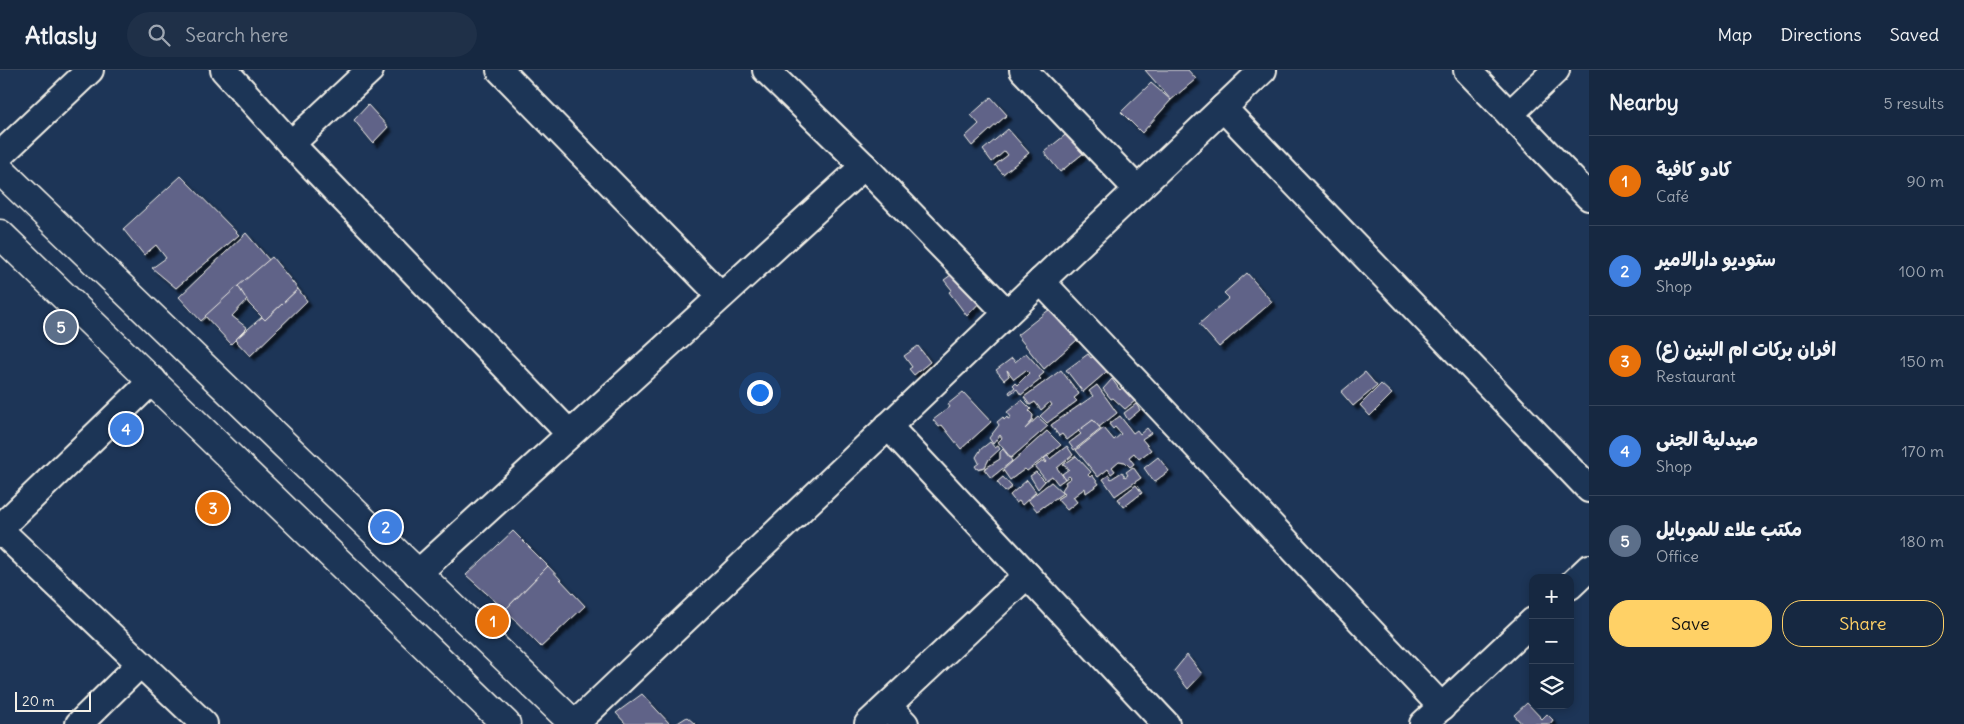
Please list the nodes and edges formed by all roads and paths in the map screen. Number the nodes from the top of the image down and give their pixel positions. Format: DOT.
graph roads {
  1 [pos="90,70"];
  2 [pos="224,70"];
  3 [pos="370,70"];
  4 [pos="500,70"];
  5 [pos="766,70"];
  6 [pos="1022,70"];
  7 [pos="1263,70"];
  8 [pos="1467,70"];
  9 [pos="1556,70"];
  10 [pos="1223,108"];
  11 [pos="1510,114"];
  12 [pos="291,144"];
  13 [pos="0,155"];
  14 [pos="864,166"];
  15 [pos="0,170"];
  16 [pos="1137,190"];
  17 [pos="1589,197"];
  18 [pos="0,234"];
  19 [pos="1040,281"];
  20 [pos="721,296"];
  21 [pos="1007,313"];
  22 [pos="153,380"];
  23 [pos="888,426"];
  24 [pos="570,434"];
  25 [pos="1589,488"];
  26 [pos="0,529"];
  27 [pos="1589,568"];
  28 [pos="418,574"];
  29 [pos="1027,575"];
  30 [pos="1574,582"];
  31 [pos="1529,625"];
  32 [pos="140,664"];
  33 [pos="897,715"];
  34 [pos="1432,715"];
  35 [pos="79,724"];
  36 [pos="204,724"];
  37 [pos="506,724"];
  38 [pos="575,724"];
  39 [pos="868,724"];
  40 [pos="1166,724"];
  1 -- 13 [label="street"];
  2 -- 12 [label="street"];
  3 -- 12 [label="street"];
  4 -- 20 [label="street"];
  5 -- 14 [label="street"];
  6 -- 16 [label="street"];
  7 -- 10 [label="street"];
  8 -- 11 [label="street"];
  9 -- 11 [label="street"];
  10 -- 16 [label="street"];
  10 -- 25 [label="street"];
  11 -- 17 [label="street"];
  12 -- 24 [label="street"];
  14 -- 20 [label="street"];
  14 -- 21 [label="street"];
  15 -- 28 [label="street"];
  16 -- 19 [label="street"];
  18 -- 22 [label="street"];
  19 -- 21 [label="street"];
  19 -- 34 [label="street"];
  20 -- 24 [label="street"];
  21 -- 23 [label="street"];
  22 -- 26 [label="street"];
  22 -- 37 [label="street"];
  23 -- 29 [label="street"];
  23 -- 38 [label="street"];
  24 -- 28 [label="street"];
  26 -- 32 [label="street"];
  27 -- 30 [label="street"];
  28 -- 38 [label="street"];
  29 -- 33 [label="street"];
  29 -- 40 [label="street"];
  31 -- 34 [label="street"];
  32 -- 35 [label="street"];
  32 -- 36 [label="street"];
  33 -- 39 [label="street"];
}
